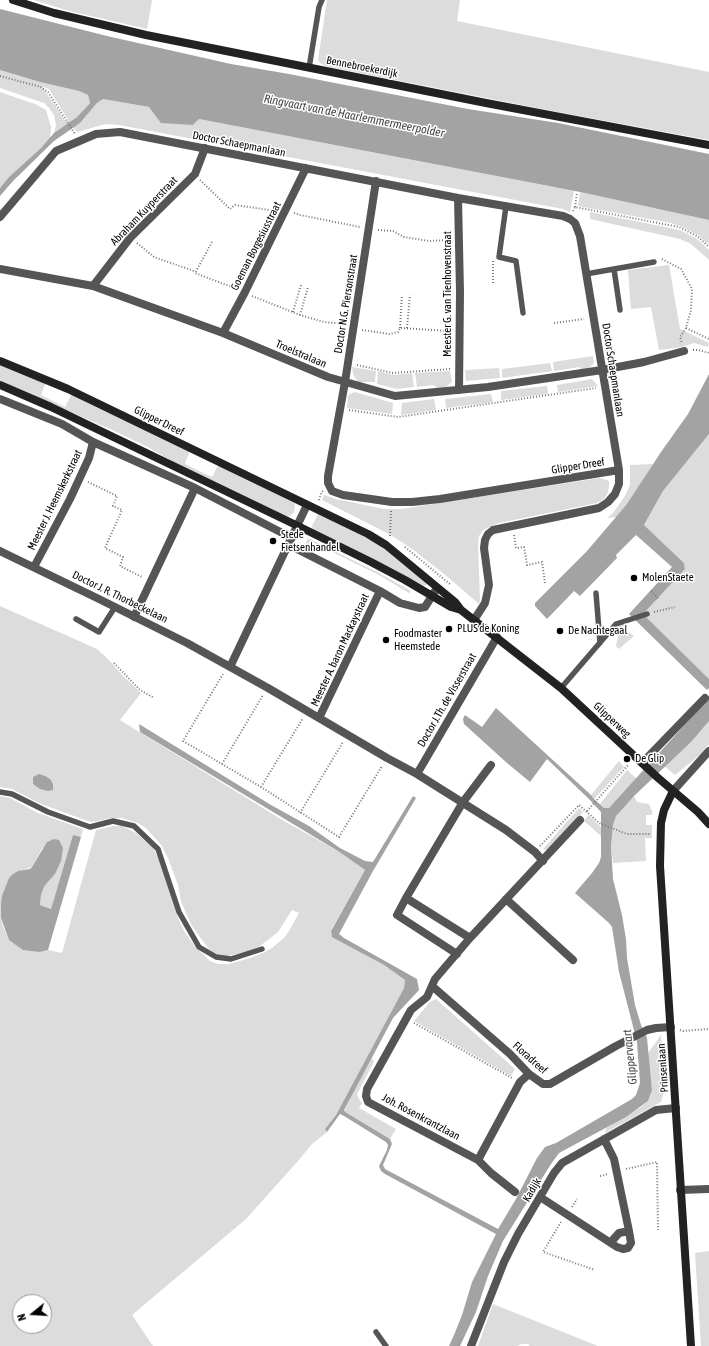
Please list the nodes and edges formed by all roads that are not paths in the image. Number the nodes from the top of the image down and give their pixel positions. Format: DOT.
graph roads {
  1 [pos="14,0"];
  2 [pos="322,0"];
  3 [pos="309,68"];
  4 [pos="709,145"];
  5 [pos="205,148"];
  6 [pos="306,168"];
  7 [pos="376,181"];
  8 [pos="458,198"];
  9 [pos="506,206"];
  10 [pos="0,217"];
  11 [pos="655,260"];
  12 [pos="0,269"];
  13 [pos="614,269"];
  14 [pos="586,274"];
  15 [pos="93,286"];
  16 [pos="620,310"];
  17 [pos="523,313"];
  18 [pos="223,333"];
  19 [pos="684,351"];
  20 [pos="0,361"];
  21 [pos="602,370"];
  22 [pos="345,382"];
  23 [pos="0,385"];
  24 [pos="459,390"];
  25 [pos="0,399"];
  26 [pos="93,442"];
  27 [pos="619,470"];
  28 [pos="329,487"];
  29 [pos="194,488"];
  30 [pos="307,505"];
  31 [pos="298,526"];
  32 [pos="290,542"];
  33 [pos="0,551"];
  34 [pos="34,568"];
  35 [pos="438,588"];
  36 [pos="380,591"];
  37 [pos="596,593"];
  38 [pos="433,596"];
  39 [pos="115,607"];
  40 [pos="461,610"];
  41 [pos="647,614"];
  42 [pos="134,617"];
  43 [pos="76,619"];
  44 [pos="474,620"];
  45 [pos="497,637"];
  46 [pos="600,643"];
  47 [pos="229,666"];
  48 [pos="561,688"];
  49 [pos="704,698"];
  50 [pos="319,718"];
  51 [pos="709,751"];
  52 [pos="642,763"];
  53 [pos="491,765"];
  54 [pos="417,774"];
  55 [pos="673,791"];
  56 [pos="0,792"];
  57 [pos="463,802"];
  58 [pos="580,820"];
  59 [pos="709,824"];
  60 [pos="543,861"];
  61 [pos="406,898"];
  62 [pos="506,899"];
  63 [pos="470,938"];
  64 [pos="262,950"];
  65 [pos="457,954"];
  66 [pos="573,960"];
  67 [pos="432,986"];
  68 [pos="671,1027"];
  69 [pos="528,1074"];
  70 [pos="676,1108"];
  71 [pos="604,1139"];
  72 [pos="478,1160"];
  73 [pos="680,1190"];
  74 [pos="709,1190"];
  75 [pos="515,1192"];
  76 [pos="540,1197"];
  77 [pos="629,1231"];
  78 [pos="611,1242"];
  79 [pos="376,1332"];
  80 [pos="386,1346"];
  81 [pos="471,1346"];
  82 [pos="691,1346"];
  1 -- 3 [label="street, Bennebroekerdijk"];
  2 -- 3 [label="lane"];
  3 -- 4 [label="street, Bennebroekerdijk"];
  5 -- 6 [label="street, Doctor Schaepmanlaan"];
  5 -- 10 [label="street, Doctor Schaepmanlaan"];
  5 -- 15 [label="street, Abraham Kuyperstraat"];
  6 -- 7 [label="street, Doctor Schaepmanlaan"];
  6 -- 18 [label="street, Goeman Borgesiusstraat"];
  7 -- 8 [label="street, Doctor Schaepmanlaan"];
  7 -- 22 [label="street, Doctor N.G. Piersonstraat"];
  8 -- 9 [label="street, Doctor Schaepmanlaan"];
  8 -- 24 [label="street, Meester G. van Tienhovenstraat"];
  9 -- 14 [label="street, Doctor Schaepmanlaan"];
  9 -- 17 [label="lane"];
  11 -- 13 [label="lane"];
  12 -- 15 [label="street, Troelstralaan"];
  13 -- 14 [label="lane"];
  13 -- 16 [label="lane, Doctor Schaepmanlaan"];
  14 -- 21 [label="street, Doctor Schaepmanlaan"];
  15 -- 18 [label="street, Troelstralaan"];
  18 -- 22 [label="street, Troelstralaan"];
  19 -- 21 [label="street, Troelstralaan"];
  20 -- 30 [label="street, Glipper Dreef"];
  21 -- 24 [label="street, Troelstralaan"];
  21 -- 27 [label="street, Doctor Schaepmanlaan"];
  22 -- 24 [label="street, Troelstralaan"];
  22 -- 28 [label="street, Doctor N.G. Piersonstraat"];
  23 -- 31 [label="street, Glipper Dreef"];
  25 -- 26 [label="street"];
  26 -- 29 [label="street"];
  26 -- 34 [label="street, Meester J. Heemskerkstraat"];
  27 -- 28 [label="street, Glipper Dreef"];
  27 -- 44 [label="street, Glipper Dreef"];
  29 -- 32 [label="street"];
  29 -- 42 [label="street"];
  30 -- 31 [label="street"];
  30 -- 35 [label="street, Glipper Dreef"];
  31 -- 32 [label="street"];
  31 -- 38 [label="street, Glipper Dreef"];
  32 -- 36 [label="street"];
  32 -- 47 [label="street"];
  33 -- 34 [label="street, Doctor J. R. Thorbeckelaan"];
  34 -- 39 [label="street, Doctor J. R. Thorbeckelaan"];
  35 -- 38 [label="street"];
  35 -- 40 [label="street, Glipper Dreef"];
  36 -- 38 [label="street"];
  36 -- 50 [label="street, Meester A. baron Mackaystraat"];
  37 -- 46 [label="lane"];
  38 -- 40 [label="street, Glipper Dreef"];
  39 -- 42 [label="street, Doctor J. R. Thorbeckelaan"];
  39 -- 43 [label="lane"];
  40 -- 44 [label="street, Glipper Dreef"];
  41 -- 46 [label="lane"];
  42 -- 47 [label="street, Doctor J. R. Thorbeckelaan"];
  44 -- 45 [label="street, Glipper Dreef"];
  45 -- 48 [label="street, Glipperweg"];
  45 -- 54 [label="street, Doctor J.Th. de Visserstraat"];
  46 -- 48 [label="lane"];
  47 -- 50 [label="street, Doctor J. R. Thorbeckelaan"];
  48 -- 52 [label="street, Glipperweg"];
  49 -- 52 [label="street"];
  50 -- 54 [label="street, Doctor J. R. Thorbeckelaan"];
  51 -- 55 [label="street"];
  52 -- 55 [label="street, Glipperweg"];
  53 -- 57 [label="street"];
  54 -- 57 [label="street, Doctor J. R. Thorbeckelaan"];
  55 -- 59 [label="street, Glipperweg"];
  55 -- 68 [label="street, Prinsenlaan"];
  56 -- 64 [label="lane"];
  57 -- 60 [label="street, Doctor J. R. Thorbeckelaan"];
  57 -- 61 [label="street"];
  58 -- 60 [label="street, Joh. Rosenkrantzlaan"];
  60 -- 62 [label="street, Joh. Rosenkrantzlaan"];
  61 -- 63 [label="street"];
  61 -- 65 [label="street"];
  62 -- 63 [label="street, Joh. Rosenkrantzlaan"];
  62 -- 66 [label="street"];
  63 -- 65 [label="street, Joh. Rosenkrantzlaan"];
  65 -- 67 [label="street, Joh. Rosenkrantzlaan"];
  67 -- 69 [label="street, Floradreef"];
  67 -- 72 [label="street, Joh. Rosenkrantzlaan"];
  68 -- 69 [label="street, Floradreef"];
  68 -- 70 [label="street, Prinsenlaan"];
  69 -- 72 [label="street"];
  70 -- 71 [label="street, Kadijk"];
  70 -- 73 [label="street, Prinsenlaan"];
  71 -- 76 [label="street, Kadijk"];
  71 -- 77 [label="street"];
  72 -- 75 [label="street, Joh. Rosenkrantzlaan"];
  73 -- 74 [label="street"];
  73 -- 82 [label="street, Prinsenlaan"];
  76 -- 78 [label="street"];
  76 -- 81 [label="street, Kadijk"];
  77 -- 78 [label="street"];
  77 -- 78 [label="street"];
  79 -- 80 [label="lane"];
}
